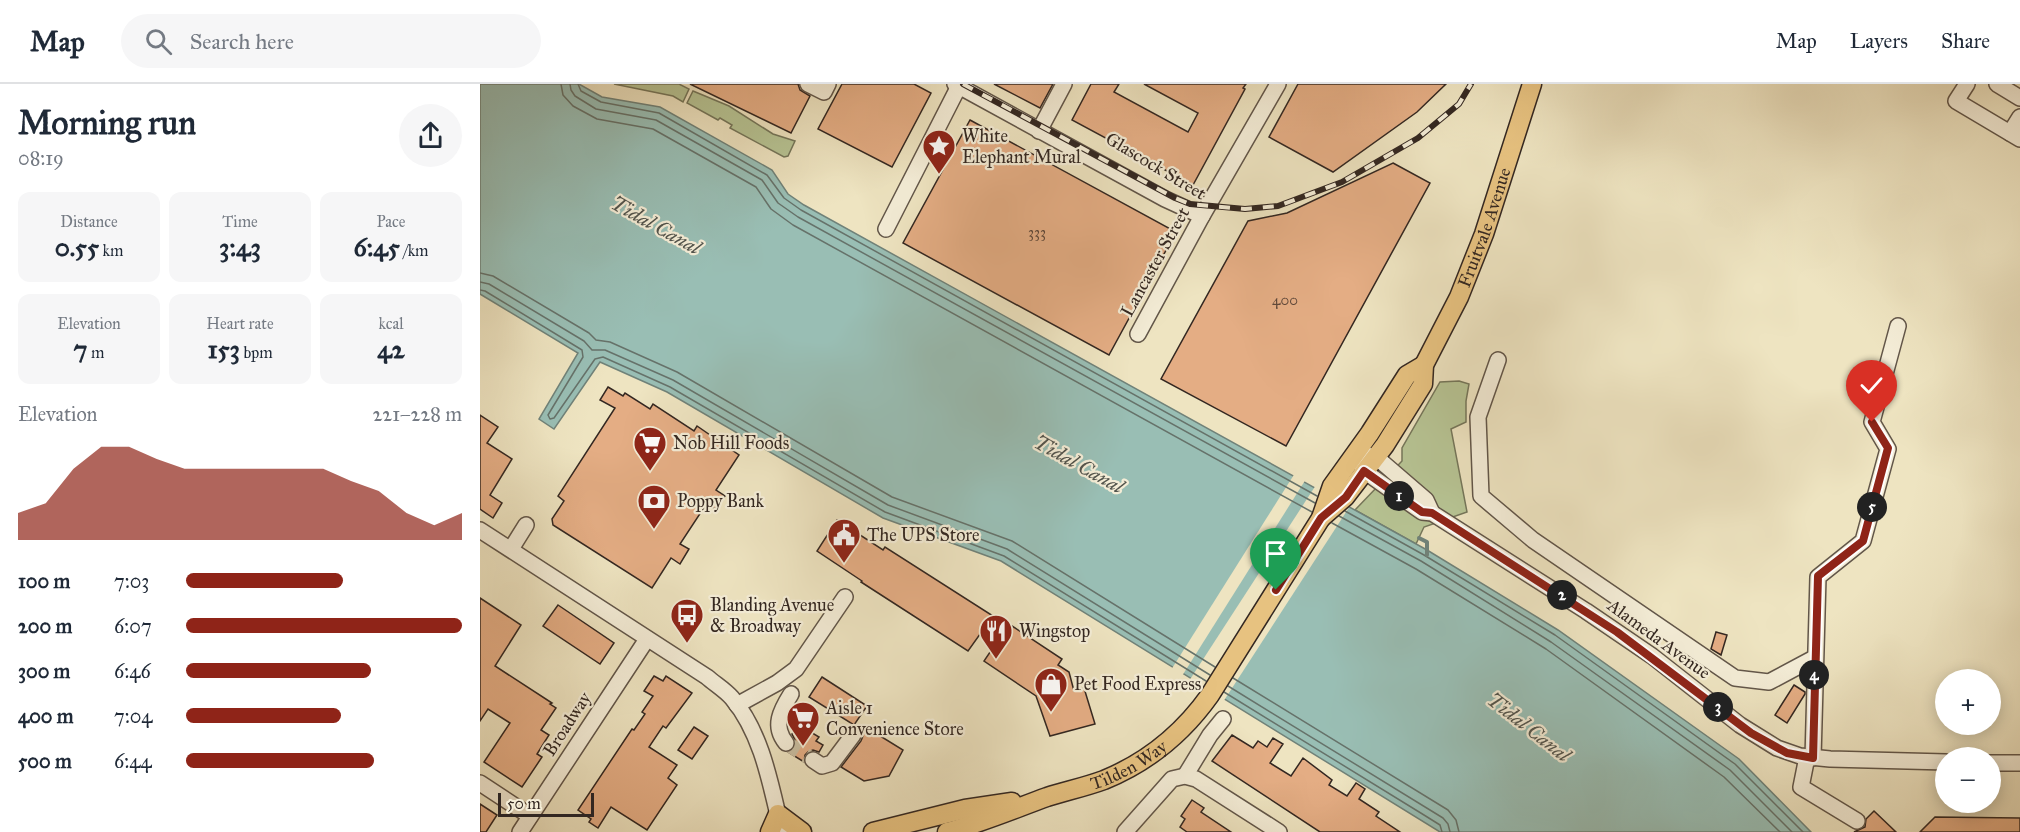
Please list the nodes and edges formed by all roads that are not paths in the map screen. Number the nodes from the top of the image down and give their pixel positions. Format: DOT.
graph roads {
  1 [pos="808,84"];
  2 [pos="1064,84"];
  3 [pos="1278,84"];
  4 [pos="1532,84"];
  5 [pos="1967,84"];
  6 [pos="1997,84"];
  7 [pos="961,85"];
  8 [pos="826,88"];
  9 [pos="2020,98"];
  10 [pos="2020,117"];
  11 [pos="1041,127"];
  12 [pos="2015,136"];
  13 [pos="1202,216"];
  14 [pos="888,225"];
  15 [pos="1898,326"];
  16 [pos="1138,334"];
  17 [pos="1498,360"];
  18 [pos="1424,365"];
  19 [pos="1356,452"];
  20 [pos="1376,457"];
  21 [pos="1364,471"];
  22 [pos="1339,492"];
  23 [pos="1432,513"];
  24 [pos="526,525"];
  25 [pos="480,530"];
  26 [pos="511,549"];
  27 [pos="845,597"];
  28 [pos="647,639"];
  29 [pos="1814,658"];
  30 [pos="791,694"];
  31 [pos="737,705"];
  32 [pos="1196,715"];
  33 [pos="1223,719"];
  34 [pos="853,735"];
  35 [pos="786,743"];
  36 [pos="1810,758"];
  37 [pos="813,760"];
  38 [pos="1935,762"];
  39 [pos="2001,763"];
  40 [pos="2020,763"];
  41 [pos="1185,776"];
  42 [pos="480,783"];
  43 [pos="1049,796"];
  44 [pos="530,816"];
  45 [pos="1857,821"];
  46 [pos="780,823"];
  47 [pos="520,832"];
  48 [pos="770,832"];
  49 [pos="802,832"];
  50 [pos="873,832"];
  51 [pos="947,832"];
  52 [pos="1125,832"];
  53 [pos="1279,832"];
  1 -- 8 [label="street"];
  2 -- 11 [label="street"];
  3 -- 13 [label="street, Lancaster Street"];
  4 -- 18 [label="main road, Fruitvale Avenue"];
  5 -- 12 [label="street"];
  6 -- 9 [label="street"];
  7 -- 11 [label="street, Glascock Street"];
  7 -- 14 [label="street"];
  10 -- 12 [label="street"];
  11 -- 13 [label="street, Glascock Street"];
  13 -- 16 [label="street, Lancaster Street"];
  15 -- 29 [label="street"];
  17 -- 29 [label="street"];
  18 -- 19 [label="main road, Fruitvale Avenue"];
  18 -- 20 [label="main road, Fruitvale Avenue"];
  19 -- 20 [label="street, Alameda Avenue"];
  19 -- 21 [label="street"];
  19 -- 22 [label="main road, Fruitvale Avenue"];
  20 -- 21 [label="main road, Fruitvale Avenue"];
  20 -- 23 [label="street, Alameda Avenue"];
  21 -- 22 [label="main road, Fruitvale Avenue"];
  21 -- 23 [label="street, Alameda Avenue"];
  22 -- 32 [label="main road, Fruitvale Avenue"];
  23 -- 36 [label="street, Alameda Avenue"];
  24 -- 26 [label="street"];
  25 -- 26 [label="street"];
  26 -- 28 [label="street"];
  27 -- 31 [label="street"];
  28 -- 31 [label="street"];
  28 -- 44 [label="street, Broadway"];
  29 -- 36 [label="street"];
  30 -- 35 [label="street"];
  31 -- 46 [label="street"];
  32 -- 43 [label="main road, Tilden Way"];
  33 -- 41 [label="street"];
  34 -- 37 [label="street"];
  36 -- 38 [label="street, Alameda Avenue"];
  36 -- 45 [label="street"];
  39 -- 40 [label="street"];
  41 -- 52 [label="street"];
  41 -- 53 [label="street"];
  42 -- 44 [label="street"];
  43 -- 50 [label="main road, Tilden Way"];
  43 -- 51 [label="main road, Tilden Way"];
  44 -- 47 [label="street, Broadway"];
  46 -- 48 [label="main road"];
  46 -- 49 [label="main road"];
}
